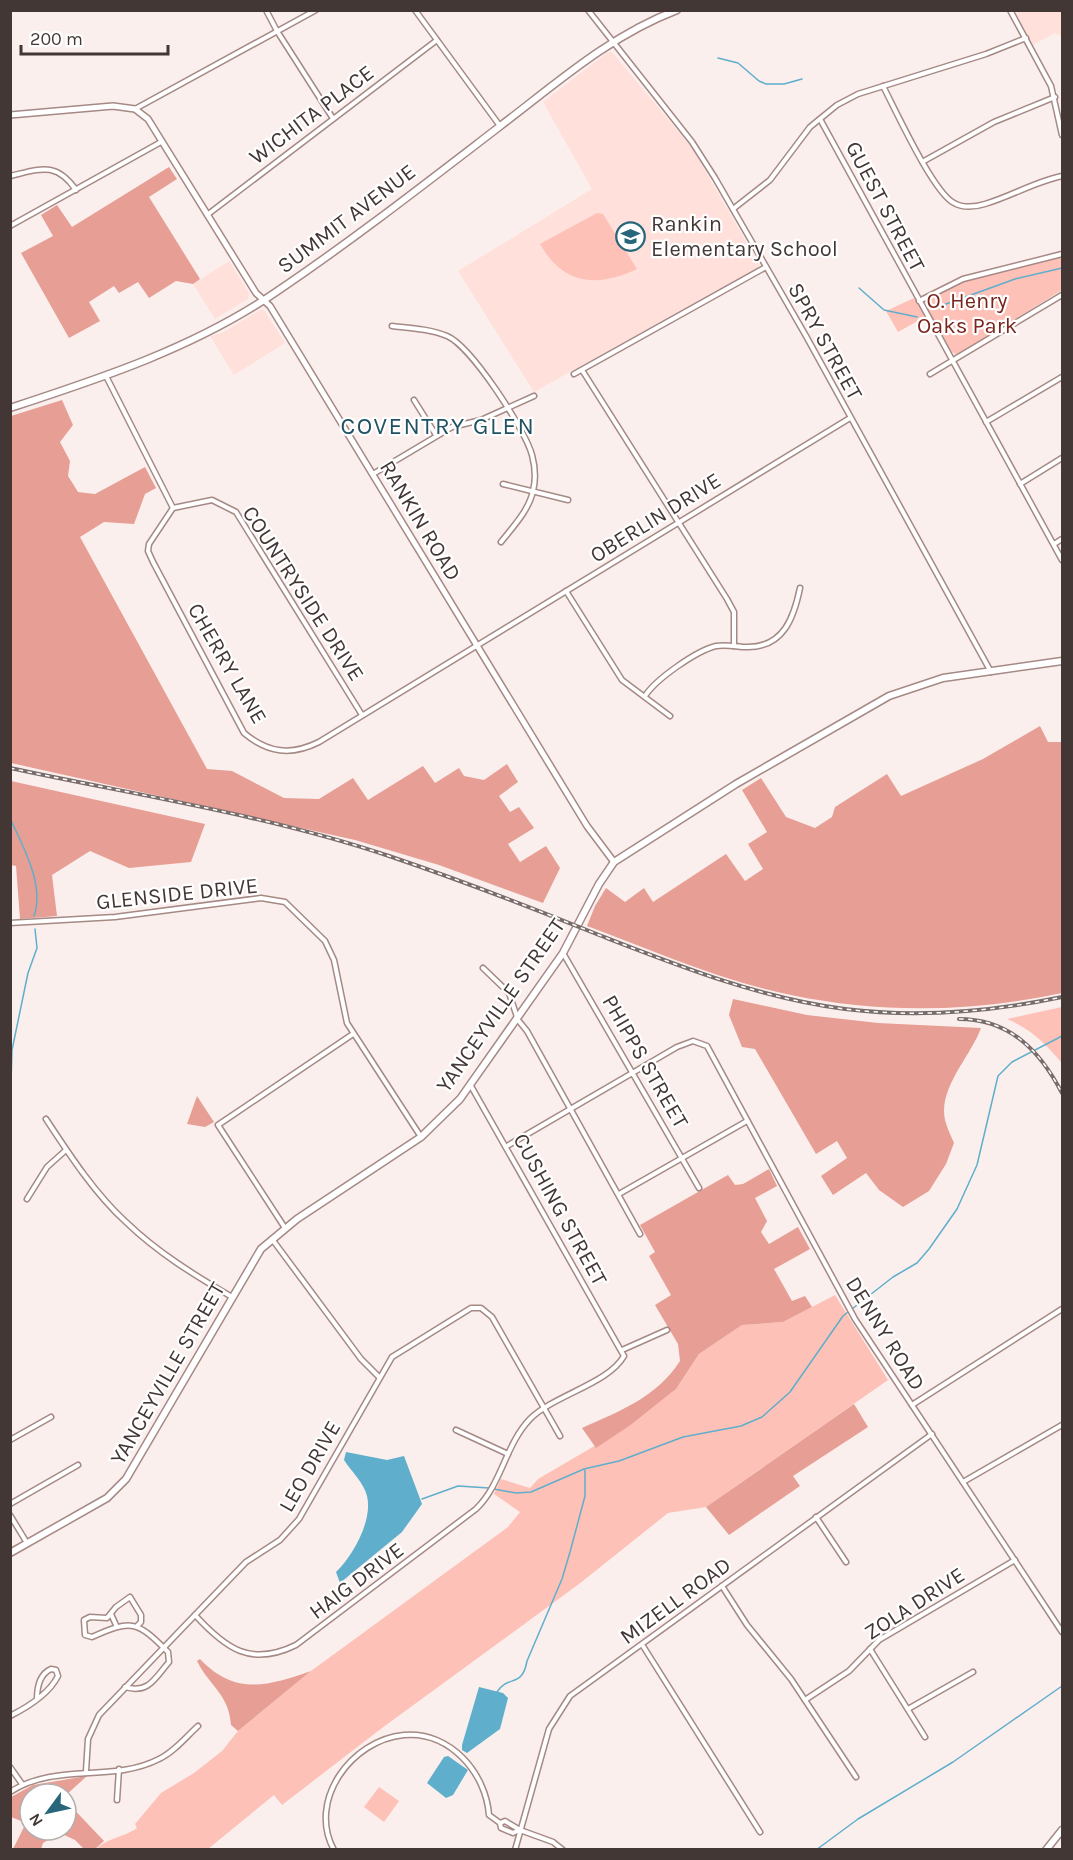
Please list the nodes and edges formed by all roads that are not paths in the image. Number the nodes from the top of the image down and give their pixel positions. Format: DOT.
graph roads {
  1 [pos="267,10"];
  2 [pos="316,10"];
  3 [pos="415,10"];
  4 [pos="588,10"];
  5 [pos="677,10"];
  6 [pos="1010,10"];
  7 [pos="277,31"];
  8 [pos="1026,38"];
  9 [pos="437,40"];
  10 [pos="612,42"];
  11 [pos="883,86"];
  12 [pos="1055,97"];
  13 [pos="135,109"];
  14 [pos="10,115"];
  15 [pos="332,117"];
  16 [pos="820,119"];
  17 [pos="500,126"];
  18 [pos="1062,135"];
  19 [pos="161,142"];
  20 [pos="924,162"];
  21 [pos="10,176"];
  22 [pos="1062,176"];
  23 [pos="76,190"];
  24 [pos="733,209"];
  25 [pos="207,215"];
  26 [pos="10,226"];
  27 [pos="1062,254"];
  28 [pos="766,267"];
  29 [pos="1062,295"];
  30 [pos="264,300"];
  31 [pos="920,301"];
  32 [pos="392,326"];
  33 [pos="953,361"];
  34 [pos="582,370"];
  35 [pos="574,374"];
  36 [pos="930,374"];
  37 [pos="106,376"];
  38 [pos="1062,377"];
  39 [pos="534,396"];
  40 [pos="414,400"];
  41 [pos="10,408"];
  42 [pos="507,410"];
  43 [pos="850,418"];
  44 [pos="986,422"];
  45 [pos="436,435"];
  46 [pos="1062,458"];
  47 [pos="374,474"];
  48 [pos="502,484"];
  49 [pos="1020,484"];
  50 [pos="533,492"];
  51 [pos="568,500"];
  52 [pos="173,508"];
  53 [pos="679,522"];
  54 [pos="1062,539"];
  55 [pos="501,542"];
  56 [pos="1054,544"];
  57 [pos="1062,560"];
  58 [pos="800,588"];
  59 [pos="566,591"];
  60 [pos="478,645"];
  61 [pos="734,646"];
  62 [pos="1062,661"];
  63 [pos="991,673"];
  64 [pos="645,696"];
  65 [pos="362,715"];
  66 [pos="670,716"];
  67 [pos="614,862"];
  68 [pos="10,923"];
  69 [pos="563,953"];
  70 [pos="483,968"];
  71 [pos="518,1020"];
  72 [pos="353,1034"];
  73 [pos="634,1072"];
  74 [pos="471,1086"];
  75 [pos="571,1109"];
  76 [pos="46,1119"];
  77 [pos="747,1120"];
  78 [pos="421,1137"];
  79 [pos="507,1146"];
  80 [pos="66,1150"];
  81 [pos="682,1157"];
  82 [pos="699,1188"];
  83 [pos="619,1194"];
  84 [pos="27,1199"];
  85 [pos="285,1228"];
  86 [pos="640,1234"];
  87 [pos="272,1239"];
  88 [pos="232,1297"];
  89 [pos="1062,1309"];
  90 [pos="667,1330"];
  91 [pos="621,1350"];
  92 [pos="379,1377"];
  93 [pos="912,1405"];
  94 [pos="544,1408"];
  95 [pos="51,1417"];
  96 [pos="1062,1425"];
  97 [pos="456,1430"];
  98 [pos="932,1434"];
  99 [pos="560,1436"];
  100 [pos="10,1440"];
  101 [pos="508,1454"];
  102 [pos="78,1465"];
  103 [pos="963,1482"];
  104 [pos="10,1504"];
  105 [pos="10,1515"];
  106 [pos="816,1517"];
  107 [pos="27,1544"];
  108 [pos="10,1553"];
  109 [pos="1015,1560"];
  110 [pos="846,1562"];
  111 [pos="722,1586"];
  112 [pos="111,1614"];
  113 [pos="195,1615"];
  114 [pos="116,1625"];
  115 [pos="137,1626"];
  116 [pos="1062,1632"];
  117 [pos="643,1646"];
  118 [pos="164,1647"];
  119 [pos="870,1649"];
  120 [pos="973,1672"];
  121 [pos="124,1687"];
  122 [pos="37,1699"];
  123 [pos="805,1700"];
  124 [pos="908,1709"];
  125 [pos="10,1716"];
  126 [pos="198,1726"];
  127 [pos="924,1737"];
  128 [pos="10,1767"];
  129 [pos="119,1769"];
  130 [pos="87,1771"];
  131 [pos="856,1777"];
  132 [pos="21,1782"];
  133 [pos="28,1782"];
  134 [pos="117,1800"];
  135 [pos="500,1823"];
  136 [pos="520,1830"];
  137 [pos="1062,1830"];
  138 [pos="760,1832"];
  139 [pos="334,1850"];
  140 [pos="515,1850"];
  141 [pos="563,1850"];
  142 [pos="1046,1850"];
  1 -- 7 [label="street"];
  2 -- 7 [label="street"];
  3 -- 9 [label="street"];
  4 -- 10 [label="street, SPRY STREET"];
  5 -- 10 [label="main road, SUMMIT AVENUE"];
  6 -- 8 [label="street"];
  7 -- 13 [label="street"];
  7 -- 15 [label="street"];
  8 -- 11 [label="street"];
  8 -- 12 [label="street"];
  9 -- 15 [label="street, WICHITA PLACE"];
  9 -- 17 [label="street"];
  10 -- 17 [label="main road, SUMMIT AVENUE"];
  10 -- 24 [label="street, SPRY STREET"];
  11 -- 16 [label="street"];
  11 -- 20 [label="street"];
  12 -- 18 [label="street"];
  12 -- 20 [label="street"];
  13 -- 14 [label="street"];
  13 -- 19 [label="street, RANKIN ROAD"];
  15 -- 25 [label="street, WICHITA PLACE"];
  16 -- 24 [label="street"];
  16 -- 31 [label="street, GUEST STREET"];
  17 -- 30 [label="main road, SUMMIT AVENUE"];
  19 -- 23 [label="street"];
  19 -- 25 [label="street, RANKIN ROAD"];
  20 -- 22 [label="street"];
  21 -- 23 [label="street"];
  23 -- 26 [label="street"];
  24 -- 28 [label="street, SPRY STREET"];
  25 -- 30 [label="street, RANKIN ROAD"];
  27 -- 31 [label="street"];
  28 -- 34 [label="street"];
  28 -- 43 [label="street, SPRY STREET"];
  29 -- 33 [label="street"];
  30 -- 37 [label="main road, SUMMIT AVENUE"];
  30 -- 47 [label="street, RANKIN ROAD"];
  31 -- 33 [label="street, GUEST STREET"];
  32 -- 42 [label="street"];
  33 -- 36 [label="street"];
  33 -- 44 [label="street, GUEST STREET"];
  34 -- 35 [label="street"];
  34 -- 53 [label="street"];
  37 -- 41 [label="main road, SUMMIT AVENUE"];
  37 -- 52 [label="street"];
  38 -- 44 [label="street"];
  39 -- 42 [label="street"];
  40 -- 45 [label="street"];
  42 -- 45 [label="street"];
  42 -- 50 [label="street"];
  43 -- 53 [label="street, OBERLIN DRIVE"];
  43 -- 63 [label="street, SPRY STREET"];
  44 -- 49 [label="street, GUEST STREET"];
  45 -- 47 [label="street"];
  46 -- 49 [label="street"];
  47 -- 60 [label="street, RANKIN ROAD"];
  48 -- 50 [label="street"];
  49 -- 56 [label="street, GUEST STREET"];
  50 -- 51 [label="street"];
  50 -- 55 [label="street"];
  52 -- 65 [label="street, COUNTRYSIDE DRIVE"];
  52 -- 65 [label="street, CHERRY LANE"];
  53 -- 59 [label="street, OBERLIN DRIVE"];
  53 -- 61 [label="street"];
  54 -- 56 [label="street"];
  56 -- 57 [label="street, GUEST STREET"];
  58 -- 61 [label="street"];
  59 -- 60 [label="street, OBERLIN DRIVE"];
  59 -- 64 [label="street"];
  60 -- 65 [label="street, CHERRY LANE"];
  60 -- 67 [label="street, RANKIN ROAD"];
  61 -- 64 [label="street"];
  62 -- 63 [label="main road, YANCEYVILLE STREET"];
  63 -- 67 [label="main road, YANCEYVILLE STREET"];
  64 -- 66 [label="street"];
  67 -- 69 [label="main road, YANCEYVILLE STREET"];
  68 -- 72 [label="street, GLENSIDE DRIVE"];
  69 -- 71 [label="main road, YANCEYVILLE STREET"];
  69 -- 73 [label="street, PHIPPS STREET"];
  70 -- 71 [label="street"];
  71 -- 74 [label="main road, YANCEYVILLE STREET"];
  71 -- 75 [label="street"];
  72 -- 78 [label="street, GLENSIDE DRIVE"];
  72 -- 85 [label="street"];
  73 -- 75 [label="street"];
  73 -- 77 [label="street, DENNY ROAD"];
  73 -- 81 [label="street, PHIPPS STREET"];
  74 -- 78 [label="main road, YANCEYVILLE STREET"];
  74 -- 79 [label="street, CUSHING STREET"];
  75 -- 79 [label="street"];
  75 -- 83 [label="street"];
  76 -- 80 [label="street"];
  77 -- 81 [label="street"];
  77 -- 93 [label="street, DENNY ROAD"];
  78 -- 85 [label="main road, YANCEYVILLE STREET"];
  79 -- 91 [label="street, CUSHING STREET"];
  80 -- 84 [label="street"];
  80 -- 88 [label="street"];
  81 -- 82 [label="street, PHIPPS STREET"];
  81 -- 83 [label="street"];
  83 -- 86 [label="street"];
  85 -- 87 [label="main road, YANCEYVILLE STREET"];
  87 -- 88 [label="main road, YANCEYVILLE STREET"];
  87 -- 92 [label="street"];
  88 -- 107 [label="main road, YANCEYVILLE STREET"];
  89 -- 93 [label="street"];
  90 -- 91 [label="street"];
  91 -- 94 [label="street, HAIG DRIVE"];
  92 -- 94 [label="street, LEO DRIVE"];
  92 -- 113 [label="street, LEO DRIVE"];
  93 -- 98 [label="street, DENNY ROAD"];
  94 -- 99 [label="street, LEO DRIVE"];
  94 -- 101 [label="street, HAIG DRIVE"];
  95 -- 100 [label="street"];
  96 -- 103 [label="street"];
  97 -- 101 [label="street"];
  98 -- 103 [label="street, DENNY ROAD"];
  98 -- 106 [label="street, MIZELL ROAD"];
  101 -- 113 [label="street, HAIG DRIVE"];
  102 -- 104 [label="street"];
  103 -- 109 [label="street, DENNY ROAD"];
  105 -- 107 [label="street"];
  106 -- 110 [label="street"];
  106 -- 111 [label="street, MIZELL ROAD"];
  107 -- 108 [label="main road, YANCEYVILLE STREET"];
  109 -- 116 [label="street, DENNY ROAD"];
  109 -- 119 [label="street, ZOLA DRIVE"];
  111 -- 117 [label="street, MIZELL ROAD"];
  111 -- 123 [label="street"];
  112 -- 114 [label="street"];
  112 -- 114 [label="street"];
  112 -- 115 [label="street"];
  113 -- 118 [label="street, LEO DRIVE"];
  114 -- 115 [label="street"];
  115 -- 118 [label="street"];
  117 -- 136 [label="street, MIZELL ROAD"];
  117 -- 138 [label="street"];
  118 -- 121 [label="street, LEO DRIVE"];
  118 -- 121 [label="street"];
  119 -- 123 [label="street, ZOLA DRIVE"];
  119 -- 124 [label="street"];
  120 -- 124 [label="street"];
  121 -- 130 [label="street, LEO DRIVE"];
  122 -- 122 [label="street"];
  122 -- 125 [label="street"];
  123 -- 131 [label="street"];
  124 -- 127 [label="street"];
  126 -- 129 [label="street"];
  128 -- 132 [label="street"];
  129 -- 130 [label="street"];
  129 -- 134 [label="street"];
  130 -- 133 [label="street"];
  135 -- 136 [label="street"];
  135 -- 136 [label="street"];
  135 -- 139 [label="street"];
  136 -- 140 [label="street, MIZELL ROAD"];
  136 -- 141 [label="street"];
  137 -- 142 [label="main road"];
}
